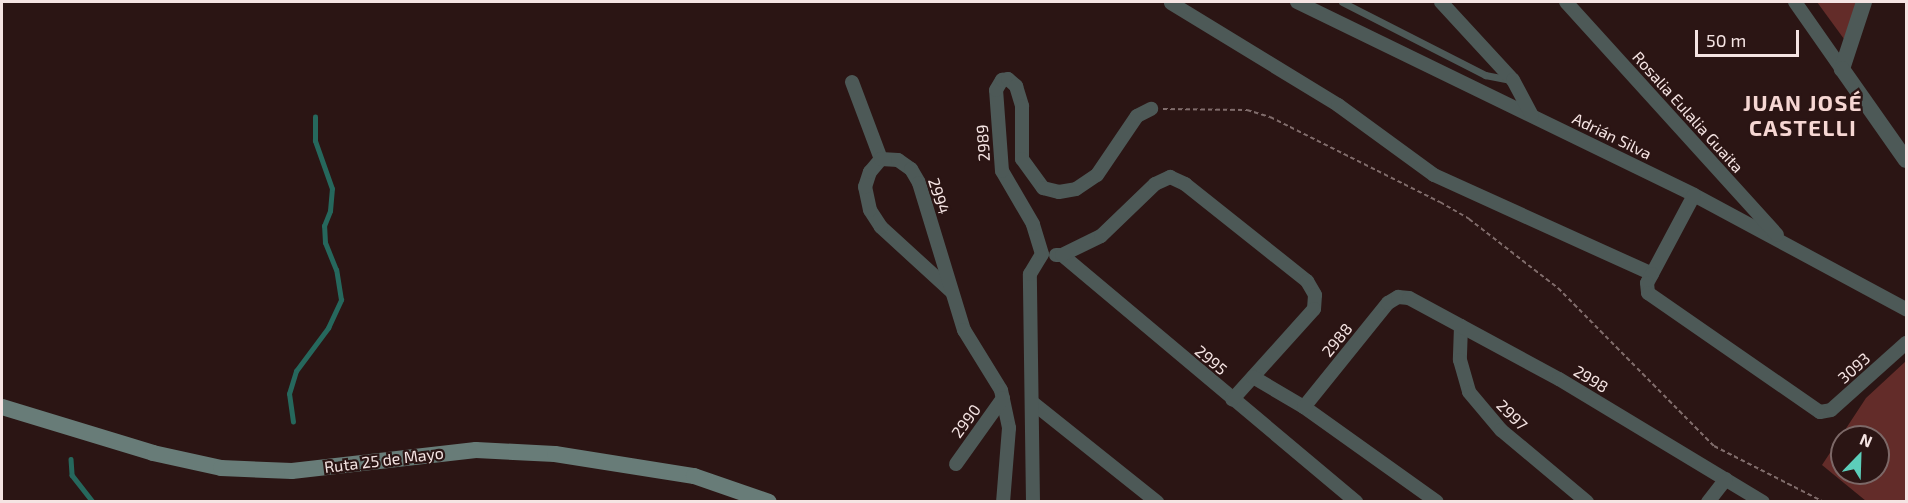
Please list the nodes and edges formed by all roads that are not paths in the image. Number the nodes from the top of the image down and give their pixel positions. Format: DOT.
graph roads {
  1 [pos="1297,2"];
  2 [pos="1342,2"];
  3 [pos="1441,2"];
  4 [pos="1566,2"];
  5 [pos="1795,2"];
  6 [pos="1864,2"];
  7 [pos="1171,3"];
  8 [pos="1842,69"];
  9 [pos="1513,80"];
  10 [pos="852,82"];
  11 [pos="1151,109"];
  12 [pos="1532,115"];
  13 [pos="881,159"];
  14 [pos="1906,160"];
  15 [pos="1030,174"];
  16 [pos="1013,191"];
  17 [pos="1694,195"];
  18 [pos="1785,243"];
  19 [pos="1042,254"];
  20 [pos="1062,255"];
  21 [pos="1652,274"];
  22 [pos="951,291"];
  23 [pos="1398,297"];
  24 [pos="1906,309"];
  25 [pos="1461,326"];
  26 [pos="1906,343"];
  27 [pos="1253,377"];
  28 [pos="1002,394"];
  29 [pos="1232,400"];
  30 [pos="1033,404"];
  31 [pos="2,407"];
  32 [pos="1305,407"];
  33 [pos="956,464"];
  34 [pos="1726,479"];
  35 [pos="769,501"];
  36 [pos="1003,501"];
  37 [pos="1033,501"];
  38 [pos="1157,501"];
  39 [pos="1356,501"];
  40 [pos="1437,501"];
  41 [pos="1587,501"];
  42 [pos="1708,501"];
  43 [pos="1763,501"];
  1 -- 12 [label="street, Adrián Silva"];
  2 -- 9 [label="lane"];
  3 -- 9 [label="street"];
  4 -- 18 [label="street, Rosalia Eulalia Guaita"];
  5 -- 8 [label="street"];
  6 -- 8 [label="street"];
  7 -- 21 [label="street"];
  8 -- 14 [label="street"];
  9 -- 12 [label="street"];
  10 -- 13 [label="street"];
  11 -- 15 [label="street"];
  12 -- 17 [label="street, Adrián Silva"];
  13 -- 22 [label="street, 2994"];
  13 -- 22 [label="street, 2994"];
  15 -- 16 [label="street"];
  15 -- 16 [label="street, 2989"];
  16 -- 19 [label="street, 2989"];
  17 -- 18 [label="street, Adrián Silva"];
  17 -- 21 [label="street"];
  18 -- 24 [label="street, Adrián Silva"];
  19 -- 20 [label="street"];
  19 -- 30 [label="street"];
  20 -- 27 [label="street"];
  20 -- 29 [label="street, 2995"];
  21 -- 26 [label="street, 3093"];
  22 -- 28 [label="street, 2994"];
  23 -- 25 [label="street, 2998"];
  23 -- 32 [label="street, 2988"];
  25 -- 34 [label="street, 2998"];
  25 -- 41 [label="street, 2997"];
  27 -- 29 [label="street"];
  27 -- 32 [label="street"];
  28 -- 33 [label="street, 2990"];
  28 -- 36 [label="street"];
  29 -- 39 [label="street, 2995"];
  30 -- 37 [label="street"];
  30 -- 38 [label="street"];
  31 -- 35 [label="main road, Ruta 25 de Mayo"];
  32 -- 40 [label="street"];
  34 -- 42 [label="street"];
  34 -- 43 [label="street, 2998"];
}
